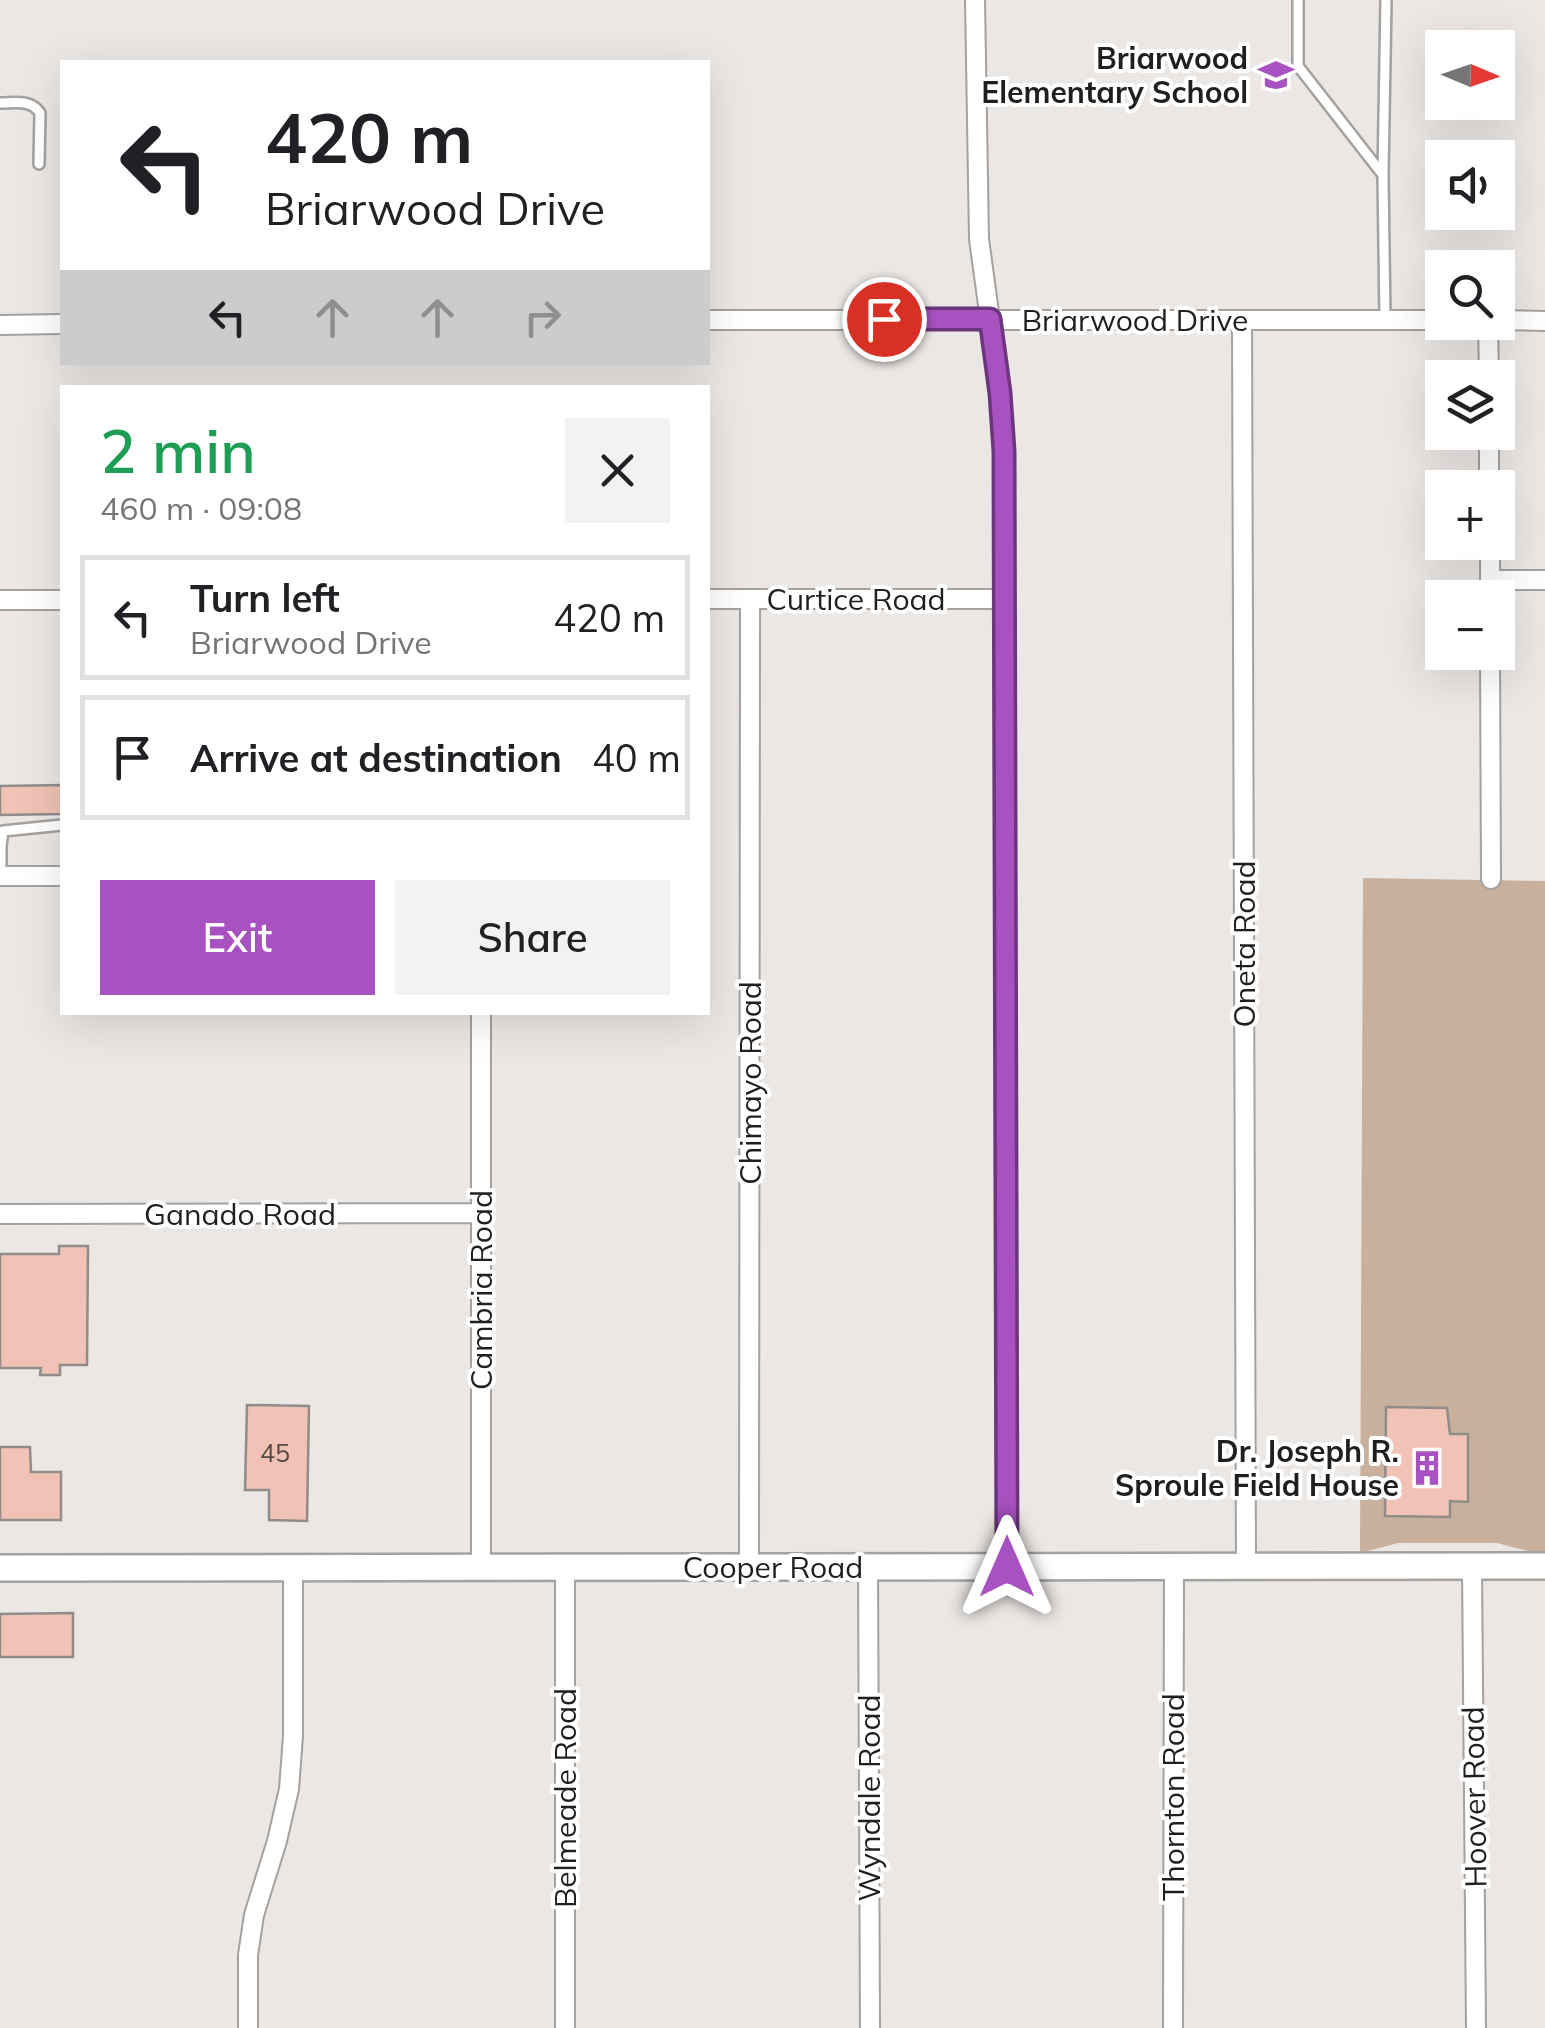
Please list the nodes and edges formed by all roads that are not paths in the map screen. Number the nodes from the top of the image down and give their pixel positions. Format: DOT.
graph roads {
  1 [pos="975,0"];
  2 [pos="1298,0"];
  3 [pos="1386,0"];
  4 [pos="0,103"];
  5 [pos="39,164"];
  6 [pos="1384,175"];
  7 [pos="990,319"];
  8 [pos="710,320"];
  9 [pos="1385,320"];
  10 [pos="1425,320"];
  11 [pos="1515,320"];
  12 [pos="1242,321"];
  13 [pos="1545,321"];
  14 [pos="0,324"];
  15 [pos="60,324"];
  16 [pos="1545,580"];
  17 [pos="1515,585"];
  18 [pos="1004,598"];
  19 [pos="710,599"];
  20 [pos="750,599"];
  21 [pos="0,600"];
  22 [pos="60,600"];
  23 [pos="1490,670"];
  24 [pos="60,825"];
  25 [pos="1,876"];
  26 [pos="60,876"];
  27 [pos="1491,879"];
  28 [pos="480,1015"];
  29 [pos="481,1213"];
  30 [pos="0,1214"];
  31 [pos="1472,1566"];
  32 [pos="1545,1566"];
  33 [pos="749,1567"];
  34 [pos="868,1567"];
  35 [pos="1007,1567"];
  36 [pos="1174,1567"];
  37 [pos="1246,1567"];
  38 [pos="0,1568"];
  39 [pos="293,1568"];
  40 [pos="481,1568"];
  41 [pos="564,1568"];
  42 [pos="248,2028"];
  43 [pos="566,2028"];
  44 [pos="870,2028"];
  45 [pos="1173,2028"];
  46 [pos="1476,2028"];
  1 -- 7 [label="street"];
  2 -- 6 [label="lane"];
  3 -- 6 [label="lane"];
  4 -- 5 [label="lane"];
  6 -- 9 [label="lane"];
  7 -- 8 [label="street, Briarwood Drive"];
  7 -- 12 [label="street, Briarwood Drive"];
  7 -- 18 [label="street"];
  9 -- 10 [label="street, Briarwood Drive"];
  9 -- 12 [label="street, Briarwood Drive"];
  11 -- 13 [label="street"];
  12 -- 37 [label="street, Oneta Road"];
  14 -- 15 [label="street"];
  16 -- 17 [label="street"];
  18 -- 20 [label="street, Curtice Road"];
  18 -- 35 [label="street"];
  19 -- 20 [label="street, Curtice Road"];
  20 -- 33 [label="street, Chimayo Road"];
  21 -- 22 [label="street"];
  23 -- 27 [label="street"];
  24 -- 25 [label="lane"];
  25 -- 26 [label="street"];
  28 -- 29 [label="street, Cambria Road"];
  29 -- 30 [label="street, Ganado Road"];
  29 -- 40 [label="street, Cambria Road"];
  31 -- 32 [label="street, Cooper Road"];
  31 -- 37 [label="street, Cooper Road"];
  31 -- 46 [label="street, Hoover Road"];
  33 -- 34 [label="street, Cooper Road"];
  33 -- 41 [label="street, Cooper Road"];
  34 -- 35 [label="street, Cooper Road"];
  34 -- 44 [label="street, Wyndale Road"];
  35 -- 36 [label="street, Cooper Road"];
  36 -- 37 [label="street, Cooper Road"];
  36 -- 45 [label="street, Thornton Road"];
  38 -- 39 [label="street, Cooper Road"];
  39 -- 40 [label="street, Cooper Road"];
  39 -- 42 [label="street"];
  40 -- 41 [label="street, Cooper Road"];
  41 -- 43 [label="street, Belmeade Road"];
}
